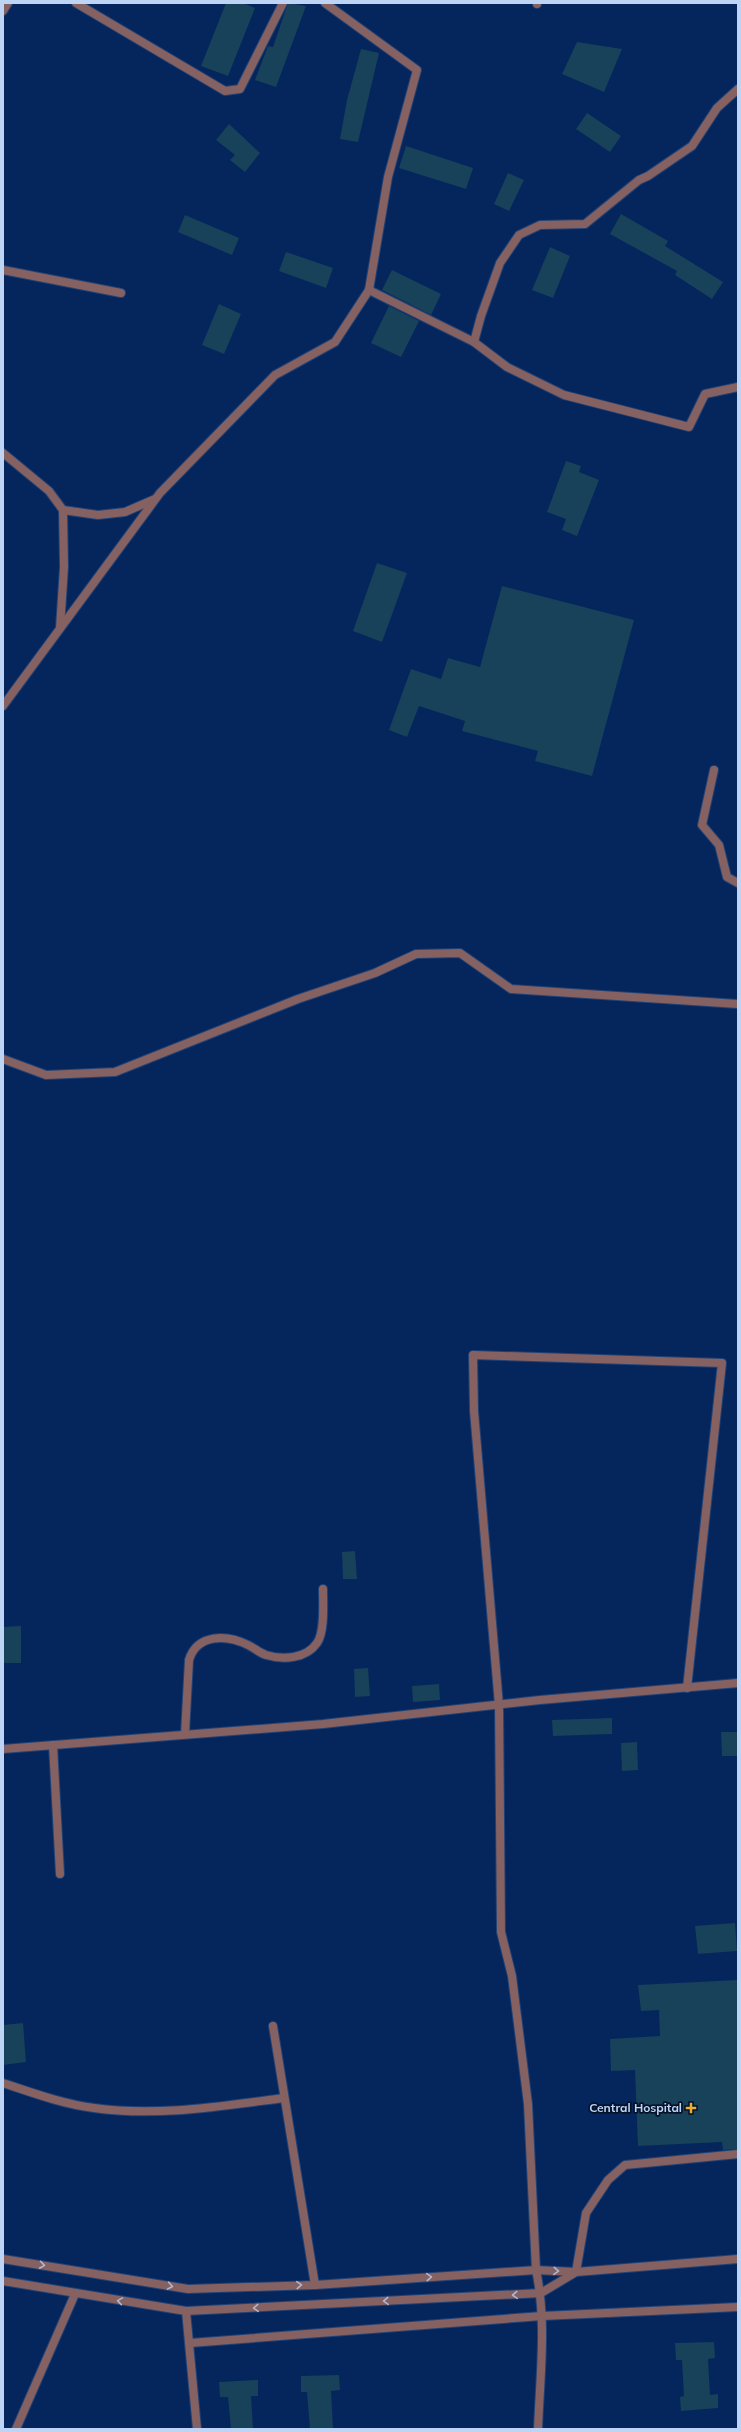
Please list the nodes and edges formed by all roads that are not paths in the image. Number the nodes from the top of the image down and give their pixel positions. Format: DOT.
graph roads {
  1 [pos="8,3"];
  2 [pos="76,3"];
  3 [pos="284,3"];
  4 [pos="325,3"];
  5 [pos="3,11"];
  6 [pos="738,88"];
  7 [pos="3,270"];
  8 [pos="369,290"];
  9 [pos="121,293"];
  10 [pos="474,342"];
  11 [pos="738,387"];
  12 [pos="3,453"];
  13 [pos="156,499"];
  14 [pos="63,510"];
  15 [pos="60,628"];
  16 [pos="3,706"];
  17 [pos="714,770"];
  18 [pos="738,882"];
  19 [pos="738,1004"];
  20 [pos="3,1059"];
  21 [pos="323,1589"];
  22 [pos="738,1683"];
  23 [pos="687,1688"];
  24 [pos="499,1706"];
  25 [pos="185,1734"];
  26 [pos="53,1745"];
  27 [pos="3,1750"];
  28 [pos="60,1874"];
  29 [pos="273,2026"];
  30 [pos="3,2083"];
  31 [pos="284,2098"];
  32 [pos="738,2154"];
  33 [pos="3,2259"];
  34 [pos="738,2259"];
  35 [pos="536,2270"];
  36 [pos="576,2272"];
  37 [pos="3,2281"];
  38 [pos="315,2284"];
  39 [pos="541,2293"];
  40 [pos="75,2294"];
  41 [pos="738,2307"];
  42 [pos="186,2311"];
  43 [pos="542,2316"];
  44 [pos="190,2343"];
  45 [pos="16,2429"];
  46 [pos="197,2429"];
  47 [pos="538,2429"];
  1 -- 5 [label="street"];
  2 -- 3 [label="street"];
  4 -- 8 [label="street"];
  6 -- 10 [label="street"];
  7 -- 9 [label="street"];
  8 -- 10 [label="street"];
  8 -- 13 [label="street"];
  10 -- 11 [label="street"];
  12 -- 14 [label="street"];
  13 -- 14 [label="street"];
  13 -- 15 [label="street"];
  14 -- 15 [label="street"];
  15 -- 16 [label="street"];
  17 -- 18 [label="street"];
  19 -- 20 [label="street"];
  21 -- 25 [label="street"];
  22 -- 23 [label="street"];
  23 -- 24 [label="street"];
  23 -- 24 [label="street"];
  24 -- 25 [label="street"];
  24 -- 35 [label="street"];
  25 -- 26 [label="street"];
  26 -- 27 [label="street"];
  26 -- 28 [label="street"];
  29 -- 31 [label="street"];
  30 -- 31 [label="street"];
  31 -- 38 [label="street"];
  32 -- 36 [label="street"];
  33 -- 38 [label="street, one-way"];
  34 -- 36 [label="street"];
  35 -- 36 [label="street, one-way"];
  38 -- 35 [label="street, one-way"];
  35 -- 39 [label="street"];
  36 -- 39 [label="street"];
  37 -- 40 [label="street"];
  39 -- 42 [label="street, one-way"];
  39 -- 43 [label="street"];
  42 -- 40 [label="street, one-way"];
  40 -- 45 [label="street"];
  41 -- 43 [label="street"];
  42 -- 44 [label="street"];
  43 -- 44 [label="street"];
  43 -- 47 [label="street"];
  44 -- 46 [label="street"];
}
